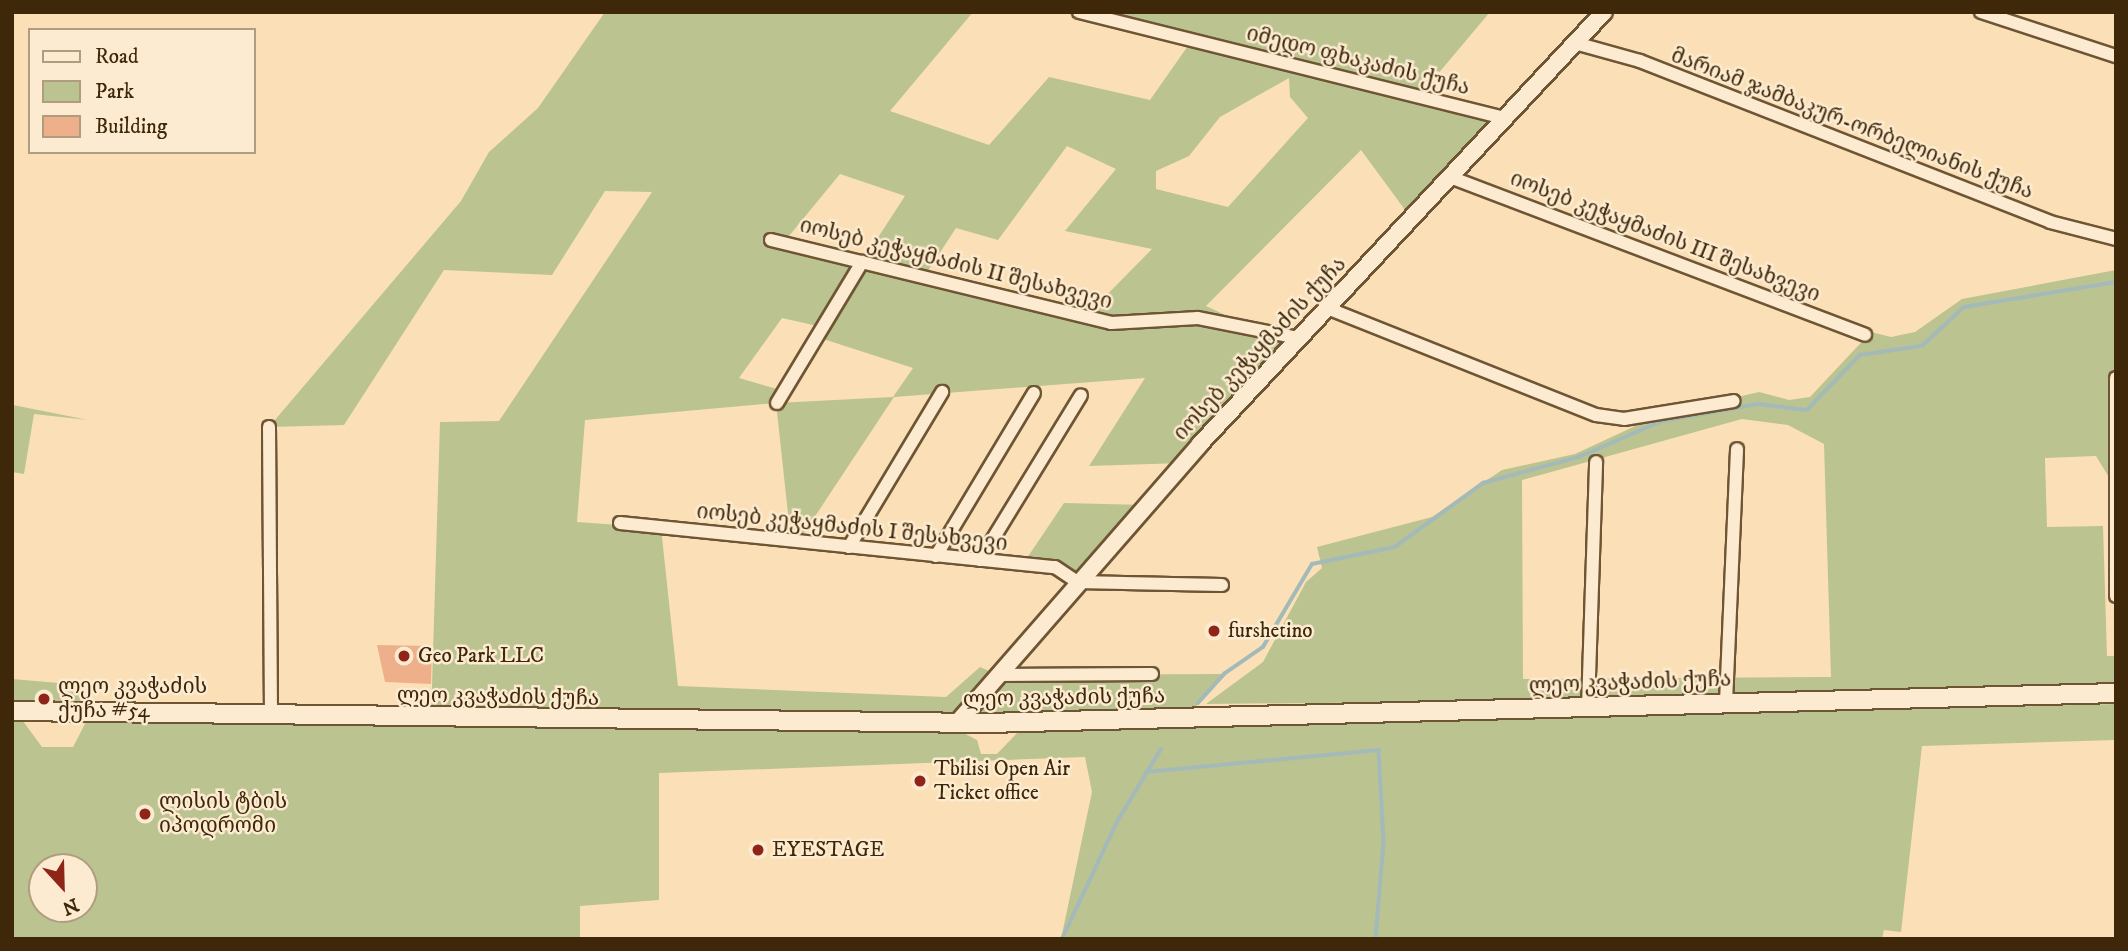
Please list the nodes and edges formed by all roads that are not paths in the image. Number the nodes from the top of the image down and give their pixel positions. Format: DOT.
graph roads {
  1 [pos="1079,12"];
  2 [pos="1604,12"];
  3 [pos="1981,12"];
  4 [pos="1575,43"];
  5 [pos="2116,57"];
  6 [pos="1504,118"];
  7 [pos="1450,177"];
  8 [pos="2116,239"];
  9 [pos="771,240"];
  10 [pos="862,262"];
  11 [pos="1327,308"];
  12 [pos="1866,335"];
  13 [pos="1298,338"];
  14 [pos="2116,378"];
  15 [pos="942,392"];
  16 [pos="1034,393"];
  17 [pos="1081,395"];
  18 [pos="1734,401"];
  19 [pos="777,403"];
  20 [pos="2115,416"];
  21 [pos="269,427"];
  22 [pos="1737,449"];
  23 [pos="1595,462"];
  24 [pos="2115,508"];
  25 [pos="620,523"];
  26 [pos="849,547"];
  27 [pos="936,556"];
  28 [pos="980,560"];
  29 [pos="1077,582"];
  30 [pos="1222,585"];
  31 [pos="2116,596"];
  32 [pos="1152,674"];
  33 [pos="998,676"];
  34 [pos="2116,693"];
  35 [pos="1726,702"];
  36 [pos="1588,707"];
  37 [pos="12,711"];
  38 [pos="271,716"];
  39 [pos="957,723"];
  1 -- 6 [label="street, იმედო ფხაკაძის ქუჩა"];
  2 -- 4 [label="street, იოსებ კეჭაყმაძის ქუჩა"];
  3 -- 5 [label="street"];
  4 -- 6 [label="street, იოსებ კეჭაყმაძის ქუჩა"];
  4 -- 8 [label="street, მარიამ ჯამბაკურ-ორბელიანის ქუჩა"];
  6 -- 7 [label="street, იოსებ კეჭაყმაძის ქუჩა"];
  7 -- 11 [label="street, იოსებ კეჭაყმაძის ქუჩა"];
  7 -- 12 [label="street, იოსებ კეჭაყმაძის III შესახვევი"];
  9 -- 10 [label="street, იოსებ კეჭაყმაძის II შესახვევი"];
  10 -- 13 [label="street, იოსებ კეჭაყმაძის II შესახვევი"];
  10 -- 19 [label="street"];
  11 -- 13 [label="street, იოსებ კეჭაყმაძის ქუჩა"];
  11 -- 18 [label="street"];
  13 -- 29 [label="street, იოსებ კეჭაყმაძის ქუჩა"];
  14 -- 20 [label="street"];
  15 -- 26 [label="street"];
  16 -- 27 [label="street"];
  17 -- 28 [label="street"];
  20 -- 24 [label="street"];
  21 -- 38 [label="street"];
  22 -- 35 [label="street"];
  23 -- 36 [label="street"];
  24 -- 31 [label="street"];
  25 -- 26 [label="street, იოსებ კეჭაყმაძის I შესახვევი"];
  26 -- 27 [label="street, იოსებ კეჭაყმაძის I შესახვევი"];
  27 -- 28 [label="street, იოსებ კეჭაყმაძის I შესახვევი"];
  28 -- 29 [label="street, იოსებ კეჭაყმაძის I შესახვევი"];
  29 -- 30 [label="street"];
  29 -- 33 [label="street, იოსებ კეჭაყმაძის ქუჩა"];
  32 -- 33 [label="street"];
  33 -- 39 [label="street, იოსებ კეჭაყმაძის ქუჩა"];
  34 -- 35 [label="main road, ლეო კვაჭაძის ქუჩა"];
  35 -- 36 [label="main road, ლეო კვაჭაძის ქუჩა"];
  36 -- 39 [label="main road, ლეო კვაჭაძის ქუჩა"];
  37 -- 38 [label="main road, ლეო კვაჭაძის ქუჩა"];
  38 -- 39 [label="main road, ლეო კვაჭაძის ქუჩა"];
}
